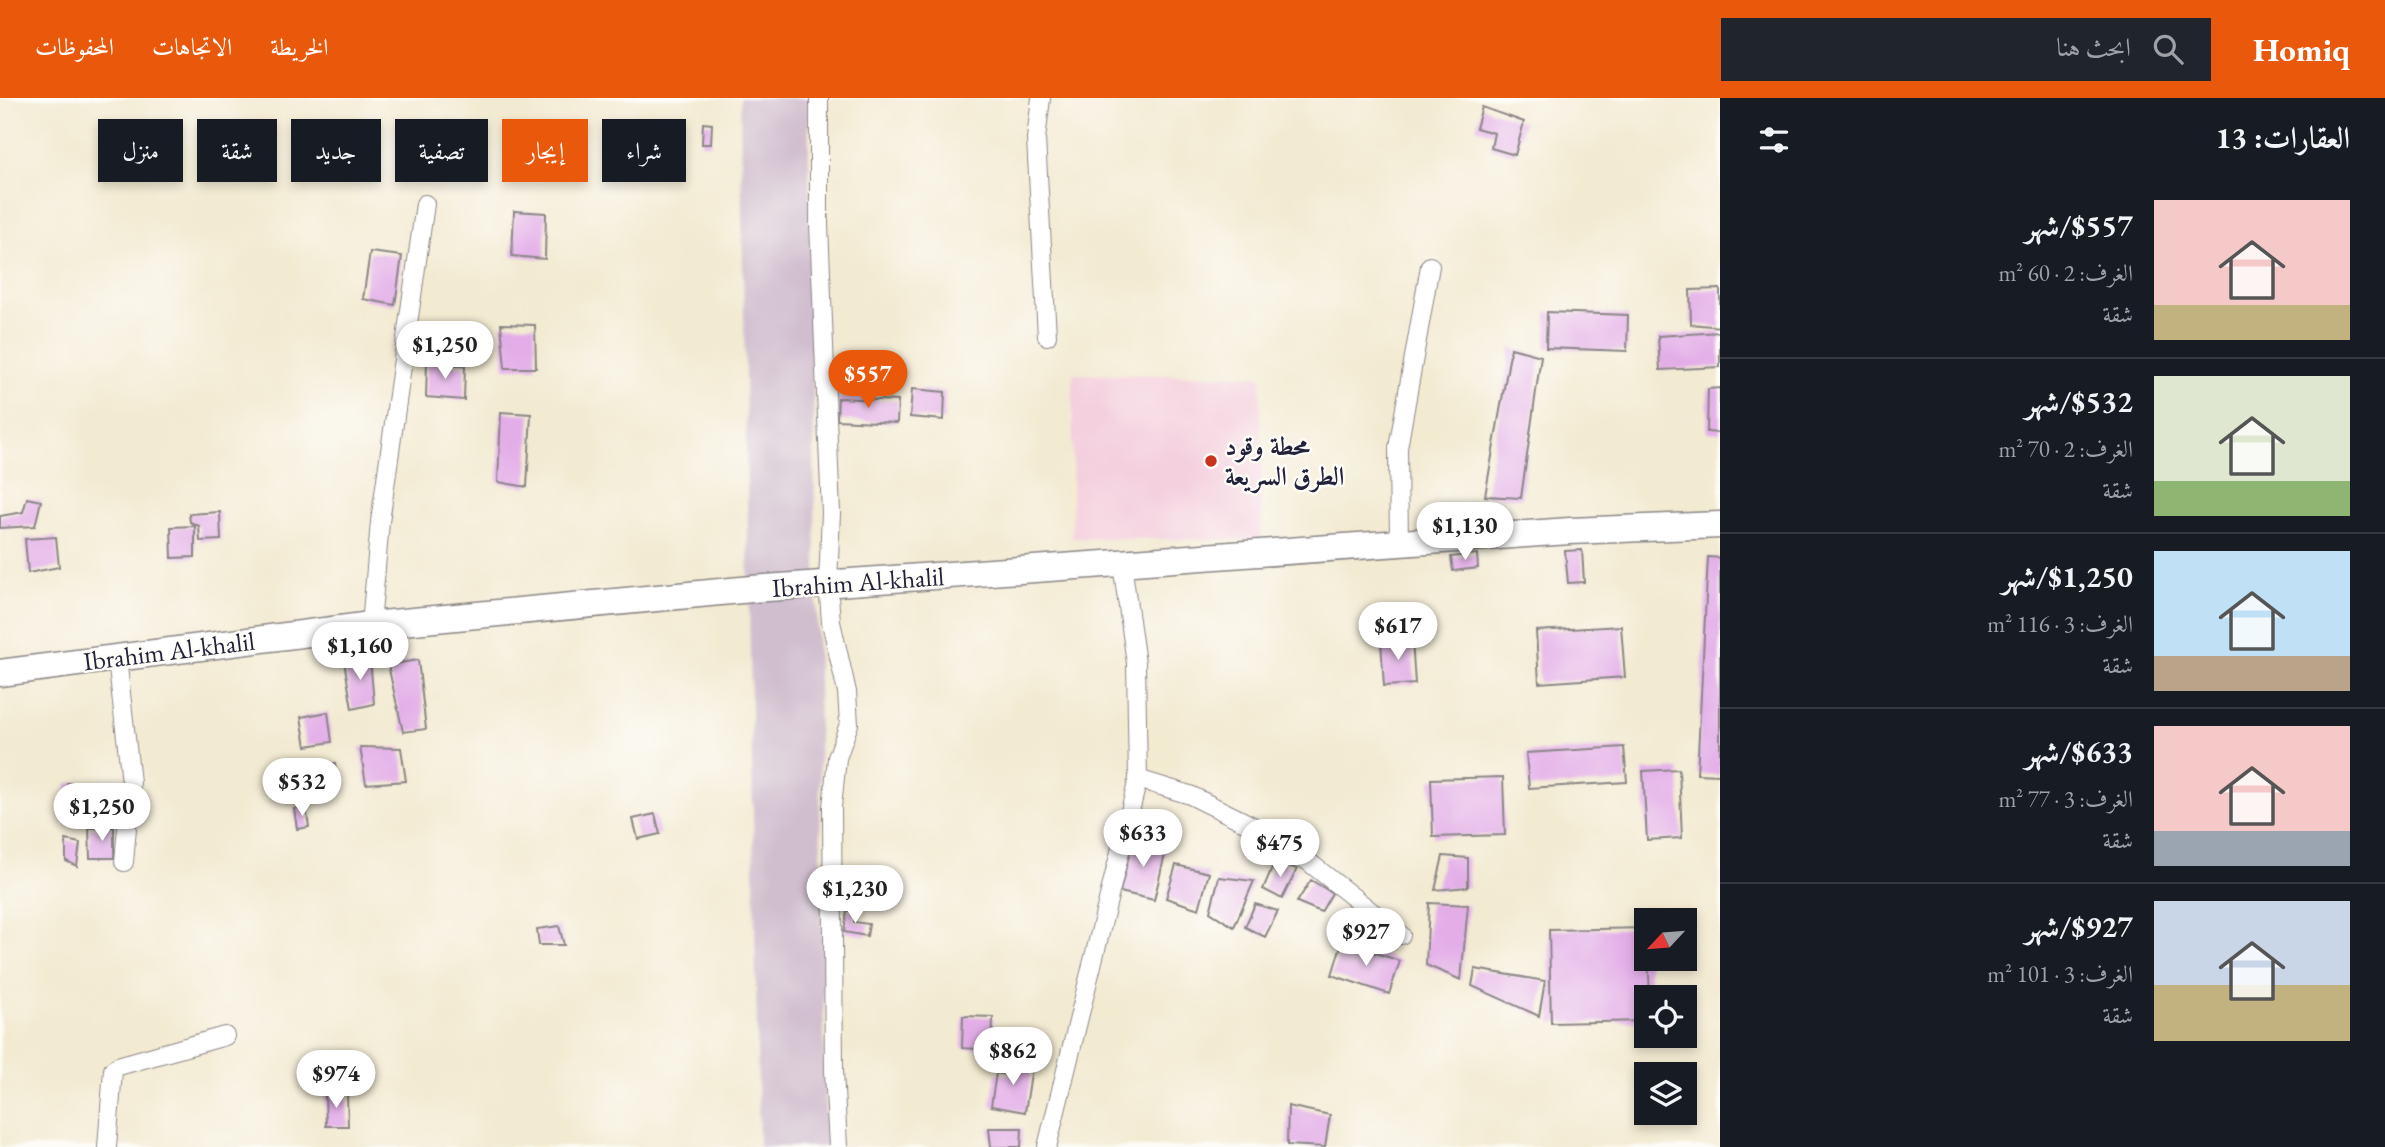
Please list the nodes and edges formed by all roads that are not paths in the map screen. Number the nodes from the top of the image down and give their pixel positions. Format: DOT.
graph roads {
  1 [pos="819,98"];
  2 [pos="1041,98"];
  3 [pos="425,204"];
  4 [pos="1430,266"];
  5 [pos="1047,336"];
  6 [pos="1720,525"];
  7 [pos="1399,545"];
  8 [pos="1122,564"];
  9 [pos="828,583"];
  10 [pos="372,625"];
  11 [pos="117,658"];
  12 [pos="0,673"];
  13 [pos="1138,779"];
  14 [pos="124,862"];
  15 [pos="1401,934"];
  16 [pos="225,1036"];
  17 [pos="107,1147"];
  18 [pos="838,1147"];
  19 [pos="1046,1147"];
  1 -- 9 [label="street"];
  2 -- 5 [label="street"];
  3 -- 10 [label="street"];
  4 -- 7 [label="street"];
  6 -- 7 [label="street, Ibrahim Al-khalil"];
  7 -- 8 [label="street, Ibrahim Al-khalil"];
  8 -- 9 [label="street, Ibrahim Al-khalil"];
  8 -- 13 [label="street"];
  9 -- 10 [label="street, Ibrahim Al-khalil"];
  9 -- 18 [label="street"];
  10 -- 11 [label="street, Ibrahim Al-khalil"];
  11 -- 12 [label="street, Ibrahim Al-khalil"];
  11 -- 14 [label="street"];
  13 -- 15 [label="street"];
  13 -- 19 [label="street"];
  16 -- 17 [label="street"];
}
